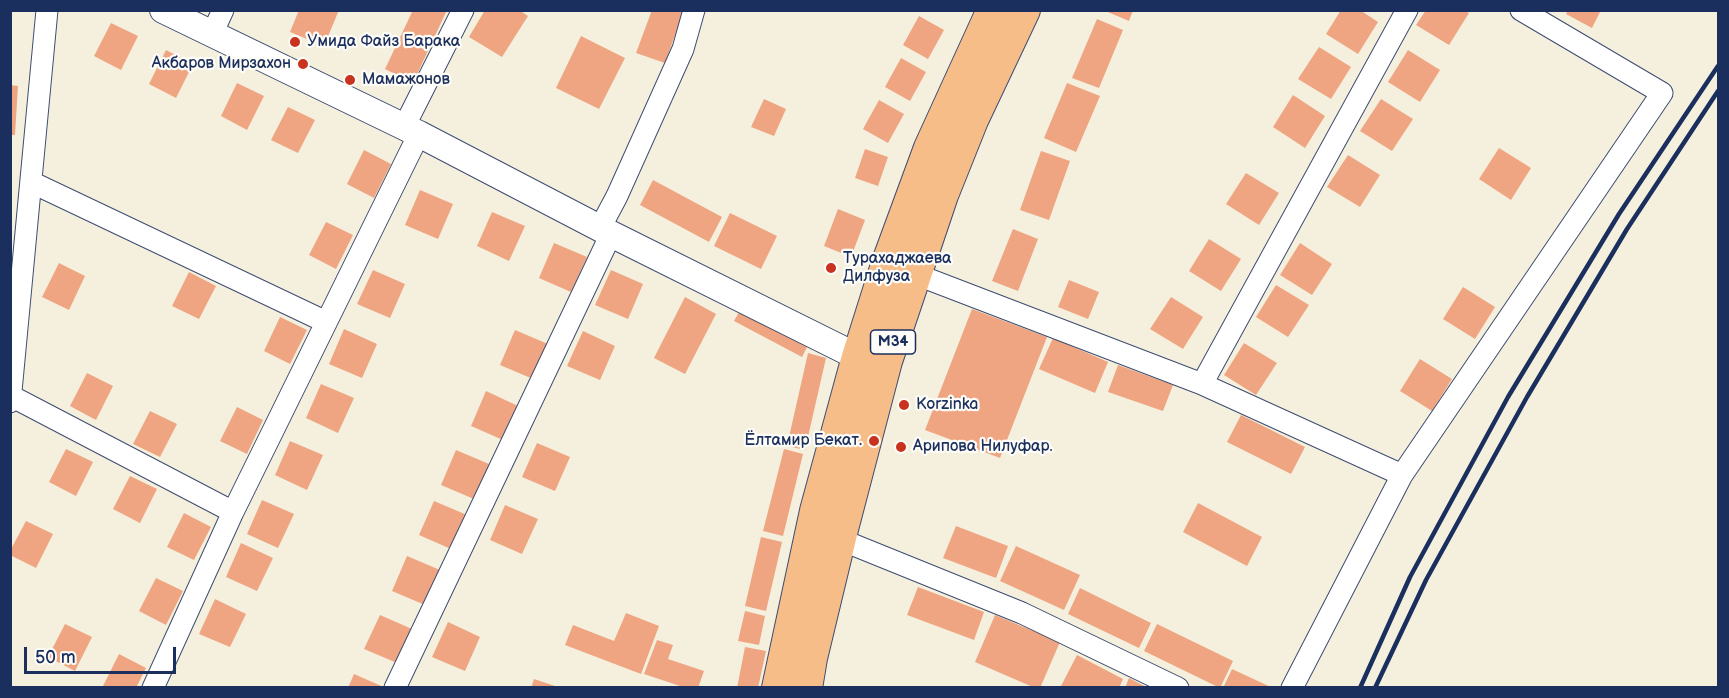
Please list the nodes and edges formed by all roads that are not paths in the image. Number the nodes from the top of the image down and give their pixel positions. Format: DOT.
graph roads {
  1 [pos="48,10"];
  2 [pos="163,10"];
  3 [pos="223,10"];
  4 [pos="463,10"];
  5 [pos="694,10"];
  6 [pos="993,10"];
  7 [pos="1024,10"];
  8 [pos="1407,10"];
  9 [pos="1521,10"];
  10 [pos="212,34"];
  11 [pos="411,130"];
  12 [pos="31,182"];
  13 [pos="605,231"];
  14 [pos="915,273"];
  15 [pos="326,322"];
  16 [pos="858,357"];
  17 [pos="1202,384"];
  18 [pos="11,396"];
  19 [pos="10,402"];
  20 [pos="1402,475"];
  21 [pos="233,512"];
  22 [pos="839,539"];
  23 [pos="153,687"];
  24 [pos="395,687"];
  25 [pos="778,687"];
  26 [pos="806,687"];
  27 [pos="1178,687"];
  28 [pos="1292,687"];
  1 -- 12 [label="street"];
  2 -- 10 [label="street"];
  3 -- 10 [label="street"];
  4 -- 11 [label="street"];
  5 -- 13 [label="street"];
  6 -- 16 [label="main road, M34"];
  7 -- 14 [label="main road, M34"];
  8 -- 17 [label="street"];
  9 -- 20 [label="street"];
  10 -- 11 [label="street"];
  11 -- 13 [label="street"];
  11 -- 15 [label="street"];
  12 -- 15 [label="street"];
  12 -- 18 [label="street"];
  13 -- 16 [label="street"];
  13 -- 24 [label="street"];
  14 -- 17 [label="street"];
  14 -- 22 [label="main road, M34"];
  15 -- 21 [label="street"];
  16 -- 25 [label="main road, M34"];
  17 -- 20 [label="street"];
  18 -- 19 [label="street"];
  18 -- 21 [label="street"];
  20 -- 28 [label="street"];
  21 -- 23 [label="street"];
  22 -- 26 [label="main road, M34"];
  22 -- 27 [label="street"];
}
